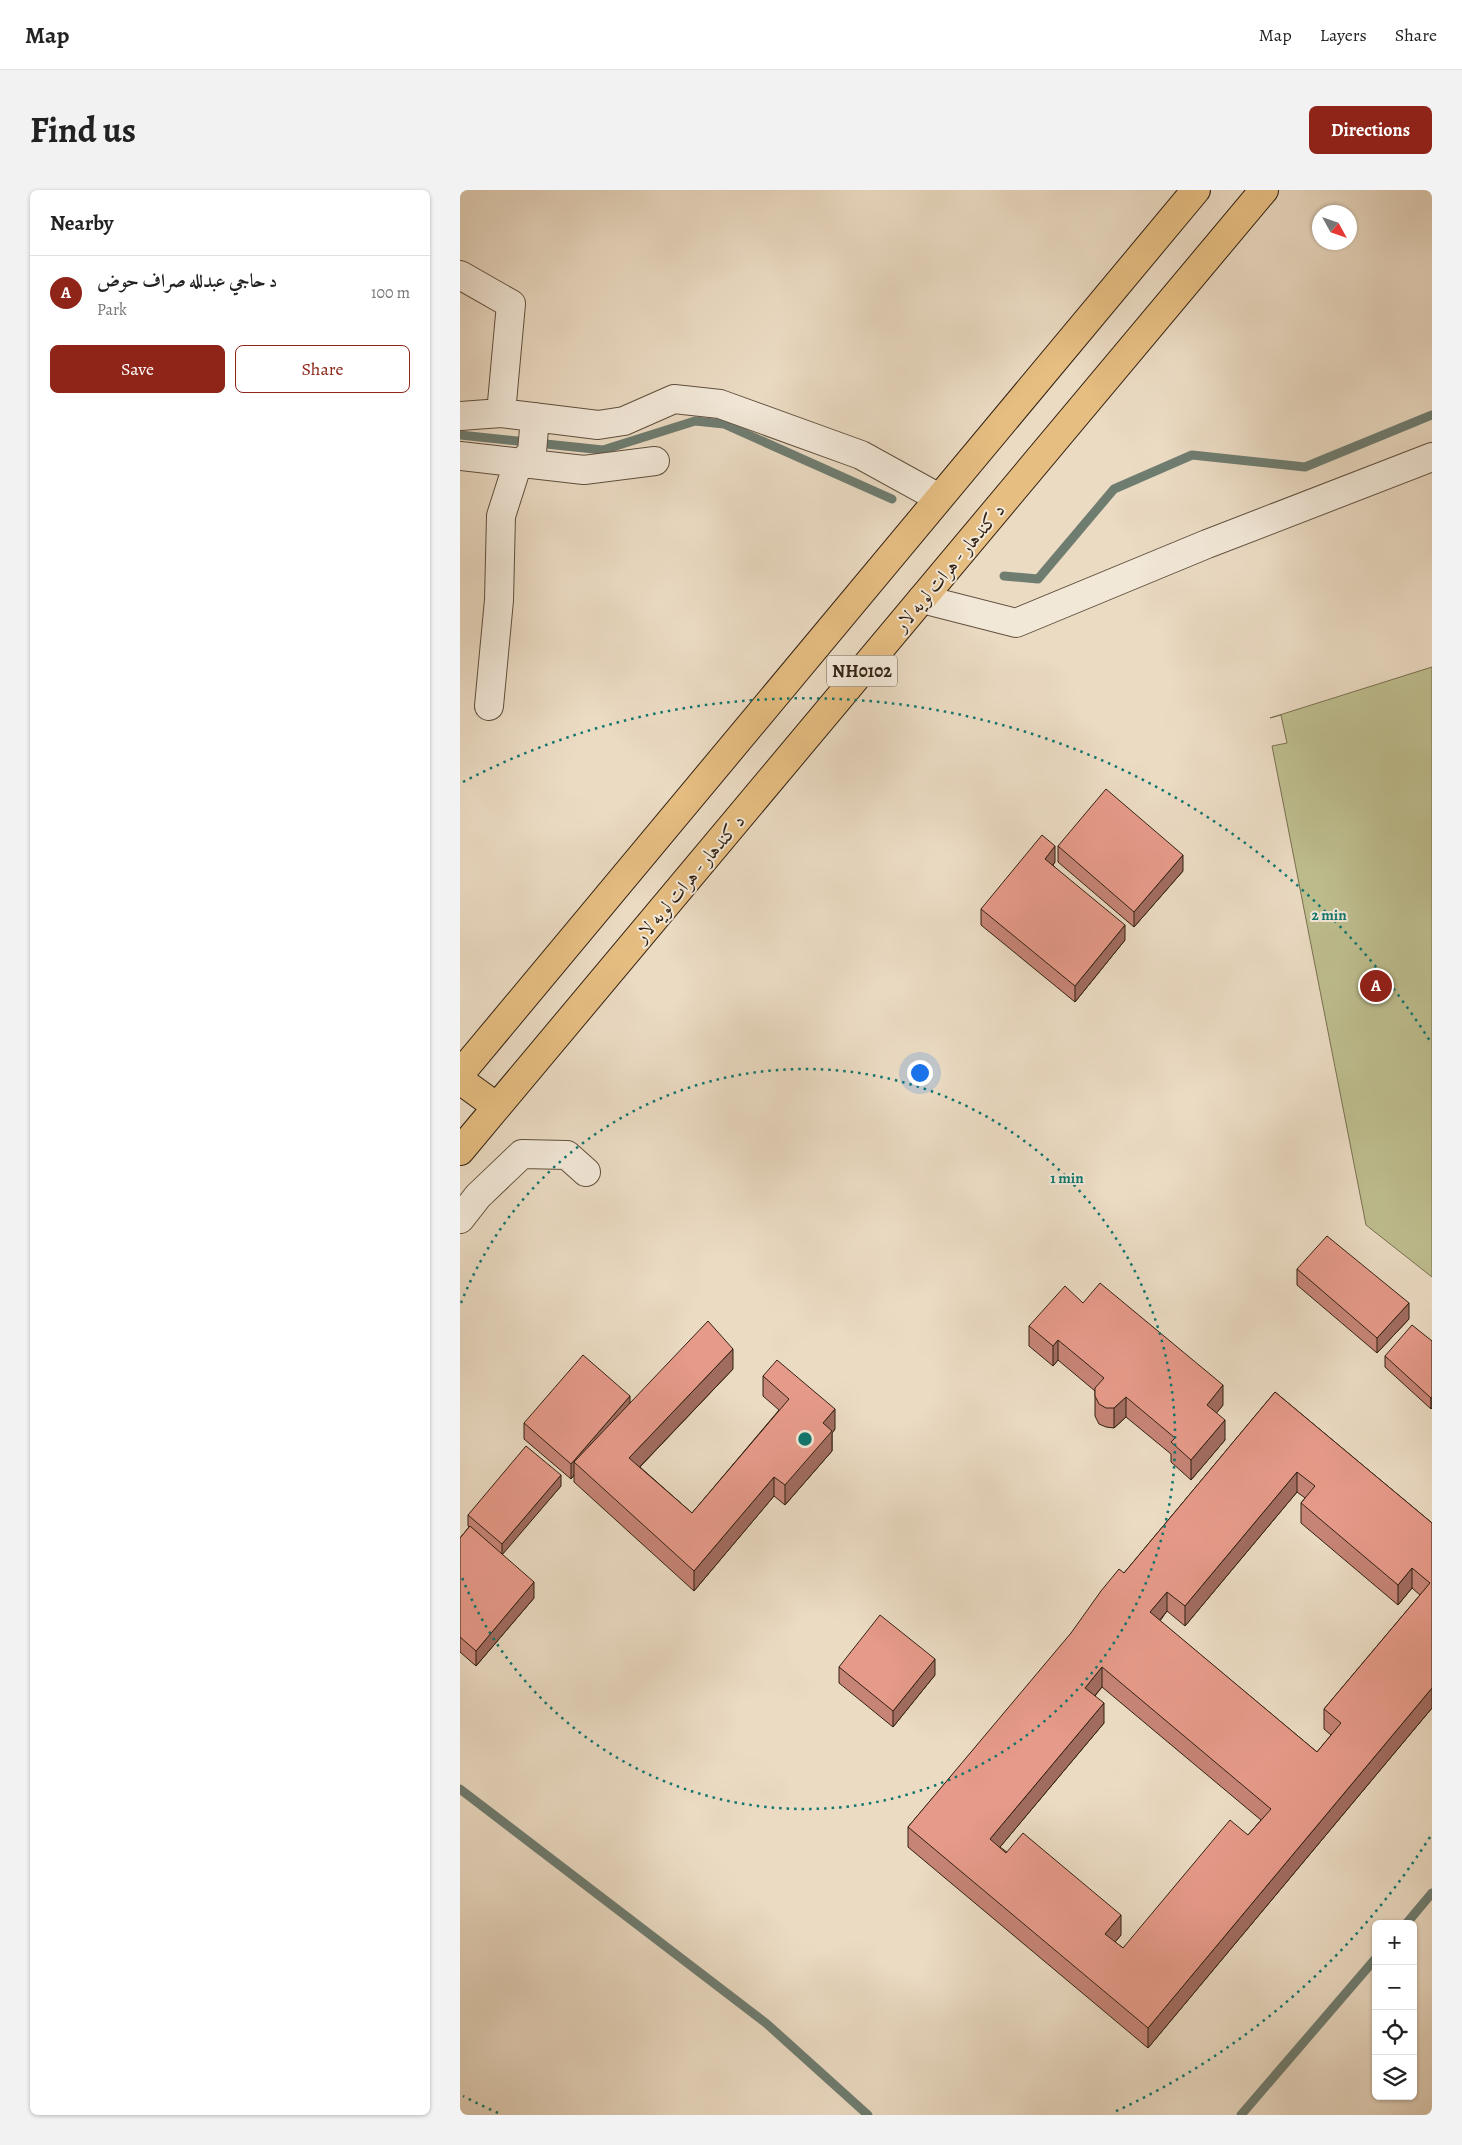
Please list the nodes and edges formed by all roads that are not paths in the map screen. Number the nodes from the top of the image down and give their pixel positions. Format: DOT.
graph roads {
  1 [pos="1196,190"];
  2 [pos="1264,190"];
  3 [pos="460,275"];
  4 [pos="502,413"];
  5 [pos="460,416"];
  6 [pos="531,441"];
  7 [pos="460,456"];
  8 [pos="1432,457"];
  9 [pos="655,460"];
  10 [pos="939,498"];
  11 [pos="922,599"];
  12 [pos="489,706"];
  13 [pos="460,1074"];
  14 [pos="460,1080"];
  15 [pos="497,1107"];
  16 [pos="460,1151"];
  17 [pos="586,1172"];
  18 [pos="460,1218"];
  1 -- 10 [label="highway, NH0102"];
  2 -- 11 [label="highway, د کندهار - هرات لويه لار / NH0102"];
  3 -- 4 [label="street"];
  4 -- 5 [label="street"];
  4 -- 6 [label="street"];
  6 -- 7 [label="street"];
  6 -- 9 [label="street"];
  6 -- 10 [label="street"];
  6 -- 12 [label="street"];
  8 -- 11 [label="street"];
  10 -- 13 [label="highway, NH0102"];
  11 -- 15 [label="highway, د کندهار - هرات لويه لار / NH0102"];
  14 -- 15 [label="highway"];
  15 -- 16 [label="highway, د کندهار - هرات لويه لار / NH0102"];
  17 -- 18 [label="street"];
}
